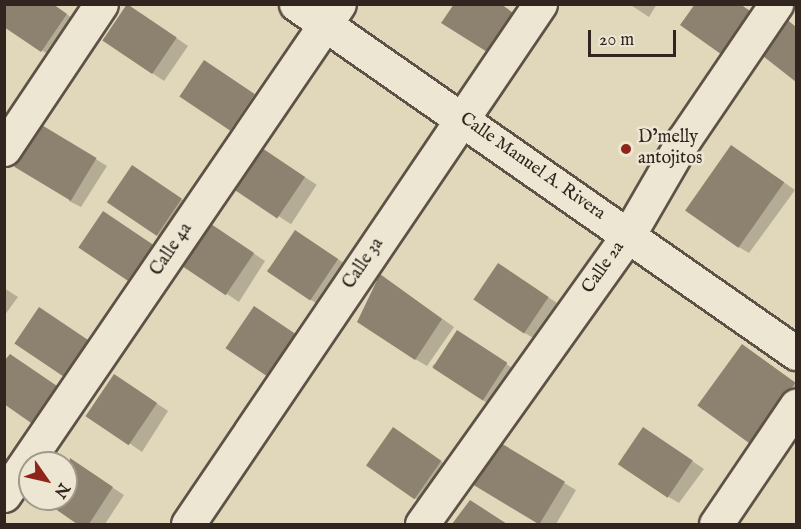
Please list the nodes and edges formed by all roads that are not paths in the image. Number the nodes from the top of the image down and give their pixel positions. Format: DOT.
graph roads {
  1 [pos="101,4"];
  2 [pos="296,4"];
  3 [pos="540,4"];
  4 [pos="776,4"];
  5 [pos="332,14"];
  6 [pos="463,119"];
  7 [pos="4,149"];
  8 [pos="629,234"];
  9 [pos="796,353"];
  10 [pos="796,406"];
  11 [pos="4,495"];
  12 [pos="188,525"];
  13 [pos="422,525"];
  14 [pos="716,525"];
  1 -- 7 [label="street"];
  2 -- 5 [label="street, Calle Manuel A. Rivera"];
  3 -- 6 [label="street, Calle 3a"];
  4 -- 8 [label="street, Calle 2a"];
  5 -- 6 [label="street, Calle Manuel A. Rivera"];
  5 -- 11 [label="street, Calle 4a"];
  6 -- 8 [label="street, Calle Manuel A. Rivera"];
  6 -- 12 [label="street, Calle 3a"];
  8 -- 9 [label="street, Calle Manuel A. Rivera"];
  8 -- 13 [label="street, Calle 2a"];
  10 -- 14 [label="street"];
}
